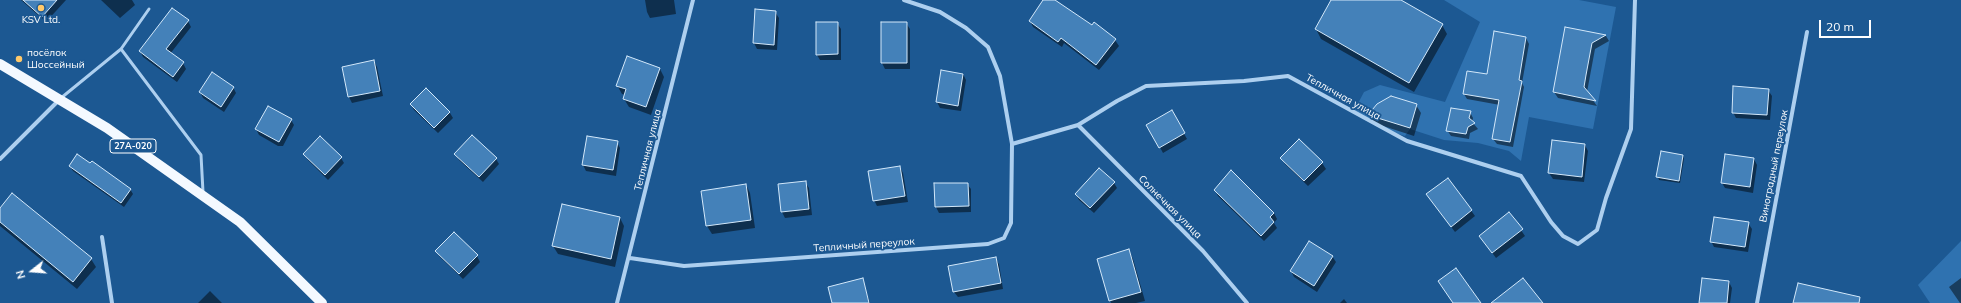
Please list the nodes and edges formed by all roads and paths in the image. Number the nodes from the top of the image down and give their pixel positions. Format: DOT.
graph roads {
  1 [pos="693,0"];
  2 [pos="904,0"];
  3 [pos="1635,0"];
  4 [pos="149,9"];
  5 [pos="1808,32"];
  6 [pos="121,48"];
  7 [pos="0,64"];
  8 [pos="60,99"];
  9 [pos="1078,125"];
  10 [pos="1012,144"];
  11 [pos="0,159"];
  12 [pos="203,196"];
  13 [pos="102,237"];
  14 [pos="630,258"];
  15 [pos="112,303"];
  16 [pos="322,303"];
  17 [pos="617,303"];
  18 [pos="1247,303"];
  19 [pos="1757,303"];
  1 -- 14 [label="street, Тепличная улица"];
  2 -- 10 [label="street"];
  3 -- 9 [label="street, Тепличная улица"];
  4 -- 6 [label="lane"];
  5 -- 19 [label="street, Виноградный переулок"];
  6 -- 8 [label="lane"];
  6 -- 12 [label="lane"];
  7 -- 8 [label="main road, 27А-020"];
  8 -- 11 [label="street"];
  8 -- 12 [label="main road, 27А-020"];
  9 -- 10 [label="street, Тепличная улица"];
  9 -- 18 [label="street, Солнечная улица"];
  10 -- 14 [label="street, Тепличный переулок"];
  12 -- 16 [label="main road, 27А-020"];
  13 -- 15 [label="street"];
  14 -- 17 [label="street, Тепличная улица"];
}
